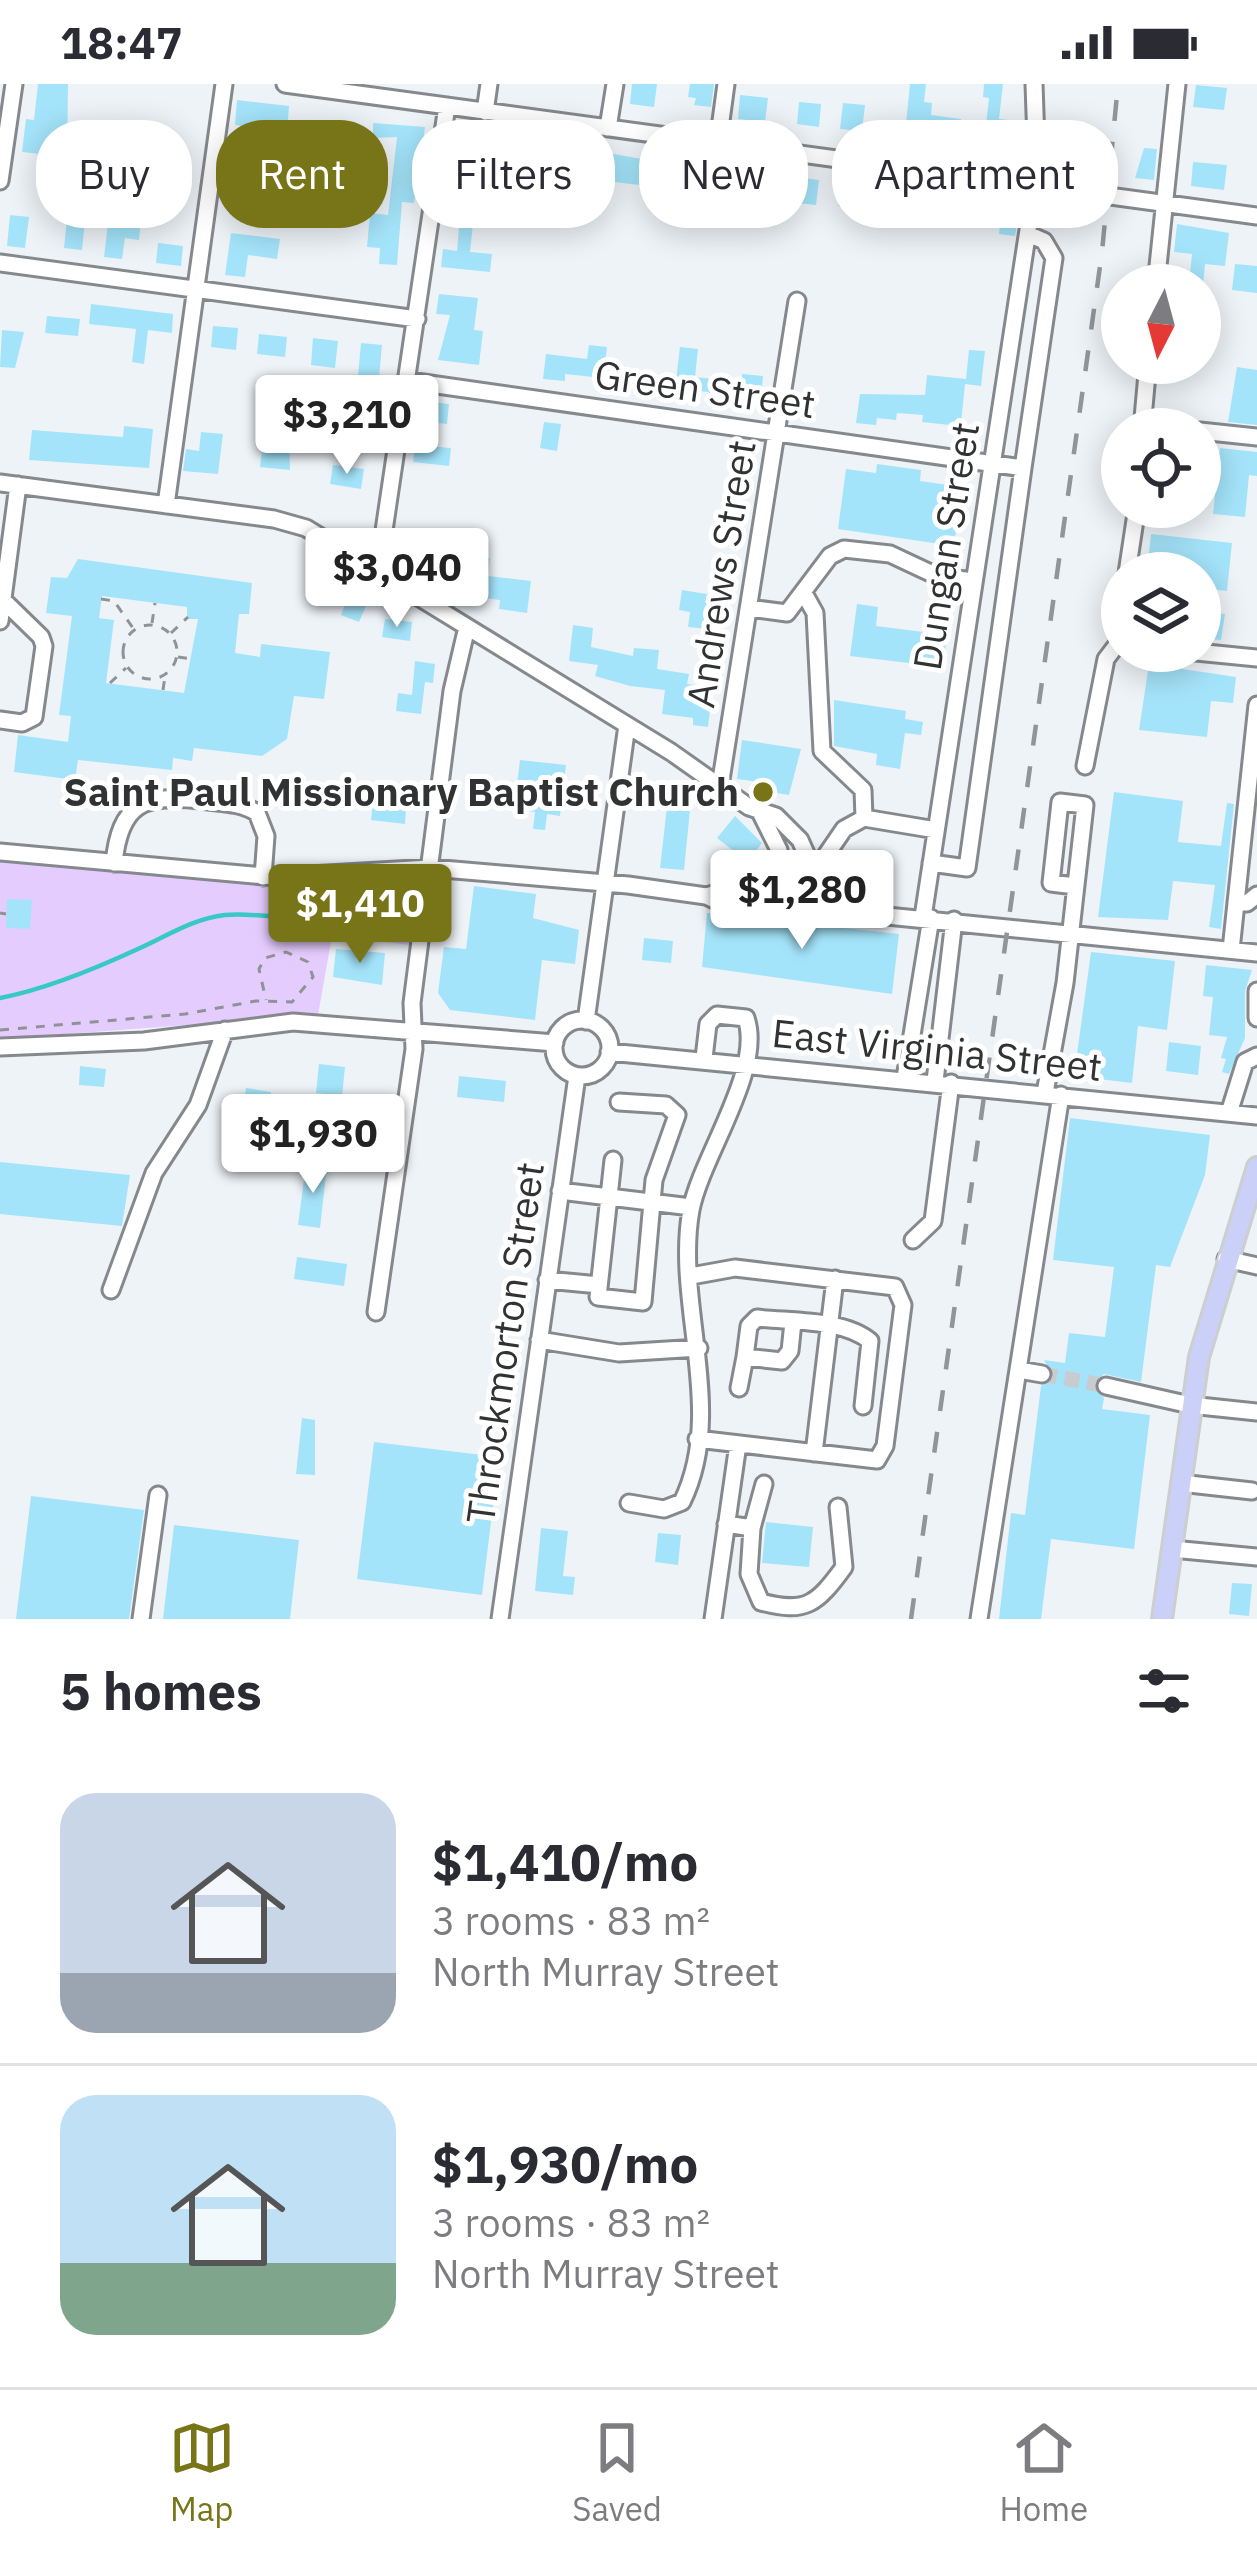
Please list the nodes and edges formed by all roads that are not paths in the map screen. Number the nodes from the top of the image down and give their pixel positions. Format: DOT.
graph roads {
  1 [pos="14,84"];
  2 [pos="224,84"];
  3 [pos="285,84"];
  4 [pos="488,84"];
  5 [pos="615,84"];
  6 [pos="727,84"];
  7 [pos="1034,84"];
  8 [pos="1177,84"];
  9 [pos="447,106"];
  10 [pos="485,112"];
  11 [pos="546,120"];
  12 [pos="609,120"];
  13 [pos="722,120"];
  14 [pos="1034,120"];
  15 [pos="0,181"];
  16 [pos="1118,197"];
  17 [pos="1165,203"];
  18 [pos="1257,216"];
  19 [pos="1029,228"];
  20 [pos="1028,234"];
  21 [pos="0,263"];
  22 [pos="1158,264"];
  23 [pos="194,287"];
  24 [pos="797,301"];
  25 [pos="417,319"];
  26 [pos="409,381"];
  27 [pos="777,432"];
  28 [pos="1221,433"];
  29 [pos="1257,437"];
  30 [pos="991,463"];
  31 [pos="1023,468"];
  32 [pos="0,482"];
  33 [pos="18,485"];
  34 [pos="166,505"];
  35 [pos="378,571"];
  36 [pos="974,581"];
  37 [pos="806,595"];
  38 [pos="2,599"];
  39 [pos="749,608"];
  40 [pos="0,621"];
  41 [pos="467,627"];
  42 [pos="1221,654"];
  43 [pos="1257,658"];
  44 [pos="1103,672"];
  45 [pos="1257,705"];
  46 [pos="0,720"];
  47 [pos="627,725"];
  48 [pos="1253,765"];
  49 [pos="1085,766"];
  50 [pos="720,787"];
  51 [pos="761,814"];
  52 [pos="864,818"];
  53 [pos="936,830"];
  54 [pos="1250,838"];
  55 [pos="0,852"];
  56 [pos="114,862"];
  57 [pos="932,863"];
  58 [pos="819,866"];
  59 [pos="431,868"];
  60 [pos="783,872"];
  61 [pos="263,877"];
  62 [pos="602,883"];
  63 [pos="1075,886"];
  64 [pos="706,896"];
  65 [pos="789,899"];
  66 [pos="814,903"];
  67 [pos="1249,904"];
  68 [pos="881,912"];
  69 [pos="927,918"];
  70 [pos="954,920"];
  71 [pos="1070,933"];
  72 [pos="1231,950"];
  73 [pos="1257,953"];
  74 [pos="1257,991"];
  75 [pos="1257,1018"];
  76 [pos="586,1021"];
  77 [pos="225,1030"];
  78 [pos="414,1031"];
  79 [pos="555,1042"];
  80 [pos="0,1047"];
  81 [pos="609,1052"];
  82 [pos="1257,1056"];
  83 [pos="704,1058"];
  84 [pos="746,1063"];
  85 [pos="577,1076"];
  86 [pos="905,1078"];
  87 [pos="943,1082"];
  88 [pos="1053,1094"];
  89 [pos="620,1102"];
  90 [pos="1228,1113"];
  91 [pos="1257,1116"];
  92 [pos="613,1160"];
  93 [pos="1257,1167"];
  94 [pos="560,1191"];
  95 [pos="607,1199"];
  96 [pos="650,1203"];
  97 [pos="691,1207"];
  98 [pos="913,1240"];
  99 [pos="1226,1258"];
  100 [pos="1257,1266"];
  101 [pos="691,1276"];
  102 [pos="835,1279"];
  103 [pos="547,1280"];
  104 [pos="599,1285"];
  105 [pos="111,1290"];
  106 [pos="376,1312"];
  107 [pos="793,1322"];
  108 [pos="829,1326"];
  109 [pos="539,1340"];
  110 [pos="699,1348"];
  111 [pos="745,1357"];
  112 [pos="1019,1370"];
  113 [pos="1042,1374"];
  114 [pos="1106,1386"];
  115 [pos="740,1388"];
  116 [pos="1190,1405"];
  117 [pos="863,1406"];
  118 [pos="1257,1412"];
  119 [pos="698,1439"];
  120 [pos="738,1444"];
  121 [pos="814,1453"];
  122 [pos="1180,1483"];
  123 [pos="764,1484"];
  124 [pos="1252,1491"];
  125 [pos="158,1495"];
  126 [pos="629,1504"];
  127 [pos="838,1507"];
  128 [pos="726,1524"];
  129 [pos="752,1528"];
  130 [pos="1172,1549"];
  131 [pos="1257,1557"];
  132 [pos="141,1619"];
  133 [pos="503,1619"];
  134 [pos="713,1619"];
  135 [pos="979,1619"];
  136 [pos="1162,1619"];
  1 -- 15 [label="street"];
  2 -- 23 [label="street"];
  3 -- 9 [label="street"];
  4 -- 10 [label="street"];
  5 -- 12 [label="street"];
  6 -- 13 [label="street"];
  7 -- 14 [label="street, Dungan Street"];
  8 -- 17 [label="street"];
  9 -- 10 [label="street"];
  9 -- 25 [label="street"];
  10 -- 11 [label="street"];
  16 -- 17 [label="street"];
  17 -- 18 [label="street"];
  17 -- 22 [label="street"];
  19 -- 20 [label="street, Dungan Street"];
  20 -- 30 [label="street, Dungan Street"];
  20 -- 31 [label="street"];
  21 -- 23 [label="street"];
  23 -- 25 [label="street"];
  23 -- 34 [label="street"];
  24 -- 27 [label="street, Andrews Street"];
  25 -- 26 [label="street"];
  26 -- 27 [label="street, Green Street"];
  26 -- 35 [label="street"];
  27 -- 30 [label="street, Green Street"];
  27 -- 39 [label="street, Andrews Street"];
  28 -- 29 [label="street"];
  30 -- 31 [label="street, Green Street"];
  30 -- 36 [label="street, Dungan Street"];
  31 -- 57 [label="street"];
  32 -- 33 [label="street"];
  33 -- 34 [label="street"];
  33 -- 38 [label="street"];
  34 -- 35 [label="street"];
  35 -- 41 [label="street"];
  36 -- 37 [label="street"];
  36 -- 53 [label="street, Dungan Street"];
  37 -- 39 [label="street"];
  37 -- 52 [label="street"];
  38 -- 40 [label="street"];
  38 -- 46 [label="street"];
  39 -- 50 [label="street, Andrews Street"];
  41 -- 47 [label="street"];
  41 -- 59 [label="street"];
  42 -- 43 [label="street"];
  44 -- 49 [label="street"];
  45 -- 48 [label="street"];
  47 -- 50 [label="street"];
  47 -- 62 [label="street"];
  48 -- 54 [label="street"];
  50 -- 51 [label="street"];
  51 -- 58 [label="street"];
  51 -- 60 [label="street"];
  52 -- 53 [label="street"];
  52 -- 58 [label="street"];
  53 -- 57 [label="street, Dungan Street"];
  54 -- 67 [label="street"];
  55 -- 56 [label="street"];
  56 -- 61 [label="street"];
  56 -- 61 [label="street"];
  57 -- 69 [label="street, Dungan Street"];
  58 -- 60 [label="street"];
  58 -- 66 [label="street"];
  58 -- 68 [label="street"];
  59 -- 61 [label="street"];
  59 -- 62 [label="street"];
  59 -- 78 [label="street"];
  60 -- 64 [label="street"];
  60 -- 65 [label="street"];
  62 -- 64 [label="street"];
  62 -- 76 [label="street"];
  63 -- 63 [label="street"];
  63 -- 71 [label="street"];
  64 -- 65 [label="street"];
  65 -- 66 [label="street"];
  66 -- 68 [label="street"];
  67 -- 72 [label="street"];
  68 -- 69 [label="street"];
  69 -- 70 [label="street"];
  69 -- 86 [label="street, Dungan Street"];
  70 -- 71 [label="street"];
  70 -- 87 [label="street"];
  71 -- 72 [label="street"];
  71 -- 88 [label="street"];
  72 -- 73 [label="street"];
  74 -- 75 [label="street"];
  76 -- 79 [label="street"];
  76 -- 81 [label="street"];
  77 -- 78 [label="street"];
  77 -- 80 [label="street"];
  77 -- 105 [label="street"];
  78 -- 79 [label="street"];
  78 -- 106 [label="street"];
  79 -- 85 [label="street"];
  81 -- 83 [label="street, East Virginia Street"];
  81 -- 85 [label="street"];
  82 -- 90 [label="street"];
  83 -- 84 [label="street, East Virginia Street"];
  83 -- 84 [label="street"];
  84 -- 86 [label="street, East Virginia Street"];
  84 -- 97 [label="street"];
  85 -- 94 [label="street, Throckmorton Street"];
  86 -- 87 [label="street, East Virginia Street"];
  87 -- 88 [label="street, East Virginia Street"];
  87 -- 98 [label="street"];
  88 -- 90 [label="street, East Virginia Street"];
  88 -- 112 [label="street"];
  89 -- 96 [label="street"];
  90 -- 91 [label="street, East Virginia Street"];
  92 -- 95 [label="street"];
  93 -- 99 [label="main road"];
  94 -- 95 [label="street"];
  94 -- 103 [label="street, Throckmorton Street"];
  95 -- 96 [label="street"];
  95 -- 104 [label="street"];
  96 -- 97 [label="street"];
  96 -- 104 [label="street"];
  97 -- 101 [label="street"];
  99 -- 100 [label="street"];
  99 -- 116 [label="main road"];
  101 -- 102 [label="street"];
  101 -- 110 [label="street"];
  102 -- 108 [label="street"];
  102 -- 121 [label="street"];
  103 -- 104 [label="street"];
  103 -- 109 [label="street, Throckmorton Street"];
  107 -- 108 [label="street"];
  107 -- 111 [label="street"];
  107 -- 111 [label="street"];
  108 -- 117 [label="street"];
  108 -- 121 [label="street"];
  109 -- 110 [label="street"];
  109 -- 133 [label="street, Throckmorton Street"];
  110 -- 119 [label="street"];
  111 -- 115 [label="street"];
  112 -- 113 [label="street"];
  112 -- 135 [label="street"];
  114 -- 116 [label="street"];
  116 -- 118 [label="street"];
  116 -- 122 [label="main road"];
  119 -- 120 [label="street"];
  119 -- 126 [label="street"];
  120 -- 121 [label="street"];
  120 -- 128 [label="street"];
  122 -- 124 [label="street"];
  122 -- 130 [label="main road"];
  123 -- 129 [label="street"];
  125 -- 132 [label="street"];
  127 -- 129 [label="street"];
  128 -- 129 [label="street"];
  128 -- 134 [label="street"];
  130 -- 131 [label="street"];
  130 -- 136 [label="main road"];
}
